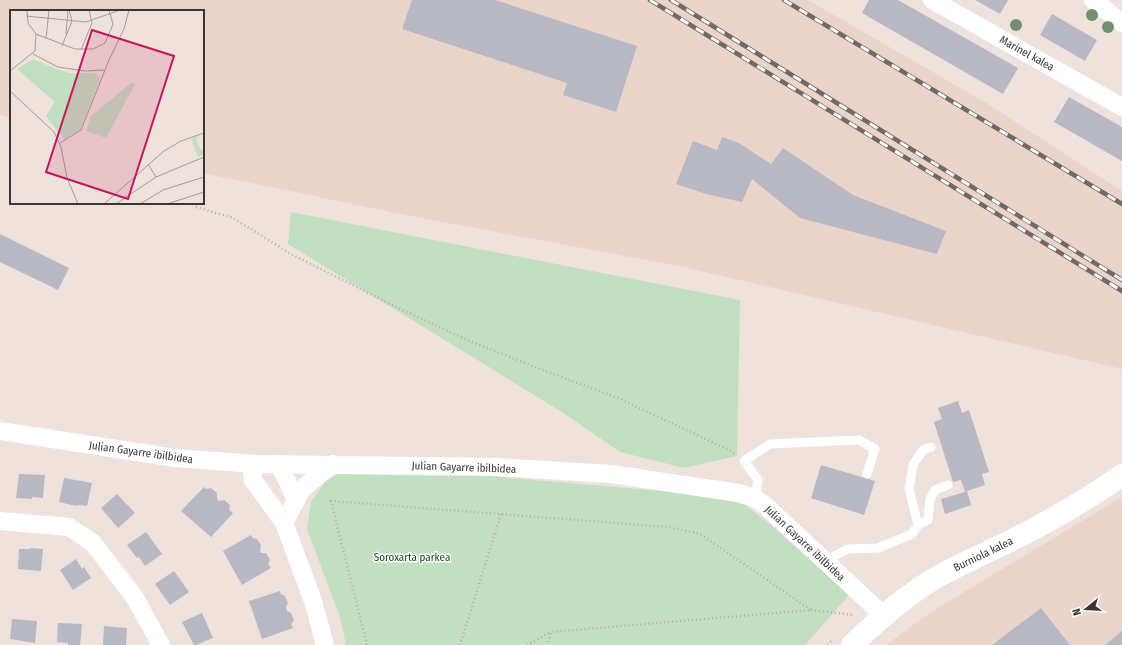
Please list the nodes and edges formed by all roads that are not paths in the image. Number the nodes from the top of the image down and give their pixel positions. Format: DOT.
graph roads {
  1 [pos="932,0"];
  2 [pos="1093,0"];
  3 [pos="1122,23"];
  4 [pos="1122,107"];
  5 [pos="0,431"];
  6 [pos="931,447"];
  7 [pos="256,464"];
  8 [pos="279,464"];
  9 [pos="333,464"];
  10 [pos="867,474"];
  11 [pos="1122,475"];
  12 [pos="948,484"];
  13 [pos="755,498"];
  14 [pos="296,500"];
  15 [pos="0,521"];
  16 [pos="284,523"];
  17 [pos="918,525"];
  18 [pos="825,561"];
  19 [pos="883,615"];
  20 [pos="161,645"];
  21 [pos="325,645"];
  22 [pos="852,645"];
  1 -- 4 [label="street, Marinel kalea"];
  2 -- 3 [label="street"];
  5 -- 7 [label="street, Julian Gayarre ibilbidea"];
  6 -- 17 [label="lane"];
  7 -- 8 [label="street, Julian Gayarre ibilbidea"];
  7 -- 16 [label="street"];
  8 -- 9 [label="street, Julian Gayarre ibilbidea"];
  8 -- 14 [label="street"];
  9 -- 13 [label="street, Julian Gayarre ibilbidea"];
  9 -- 14 [label="street"];
  10 -- 13 [label="lane"];
  11 -- 19 [label="street, Burniola kalea"];
  12 -- 17 [label="lane"];
  13 -- 18 [label="street, Julian Gayarre ibilbidea"];
  14 -- 16 [label="street"];
  15 -- 20 [label="street"];
  16 -- 21 [label="street"];
  17 -- 18 [label="lane"];
  18 -- 19 [label="street, Julian Gayarre ibilbidea"];
  19 -- 22 [label="street, Burniola kalea"];
}
